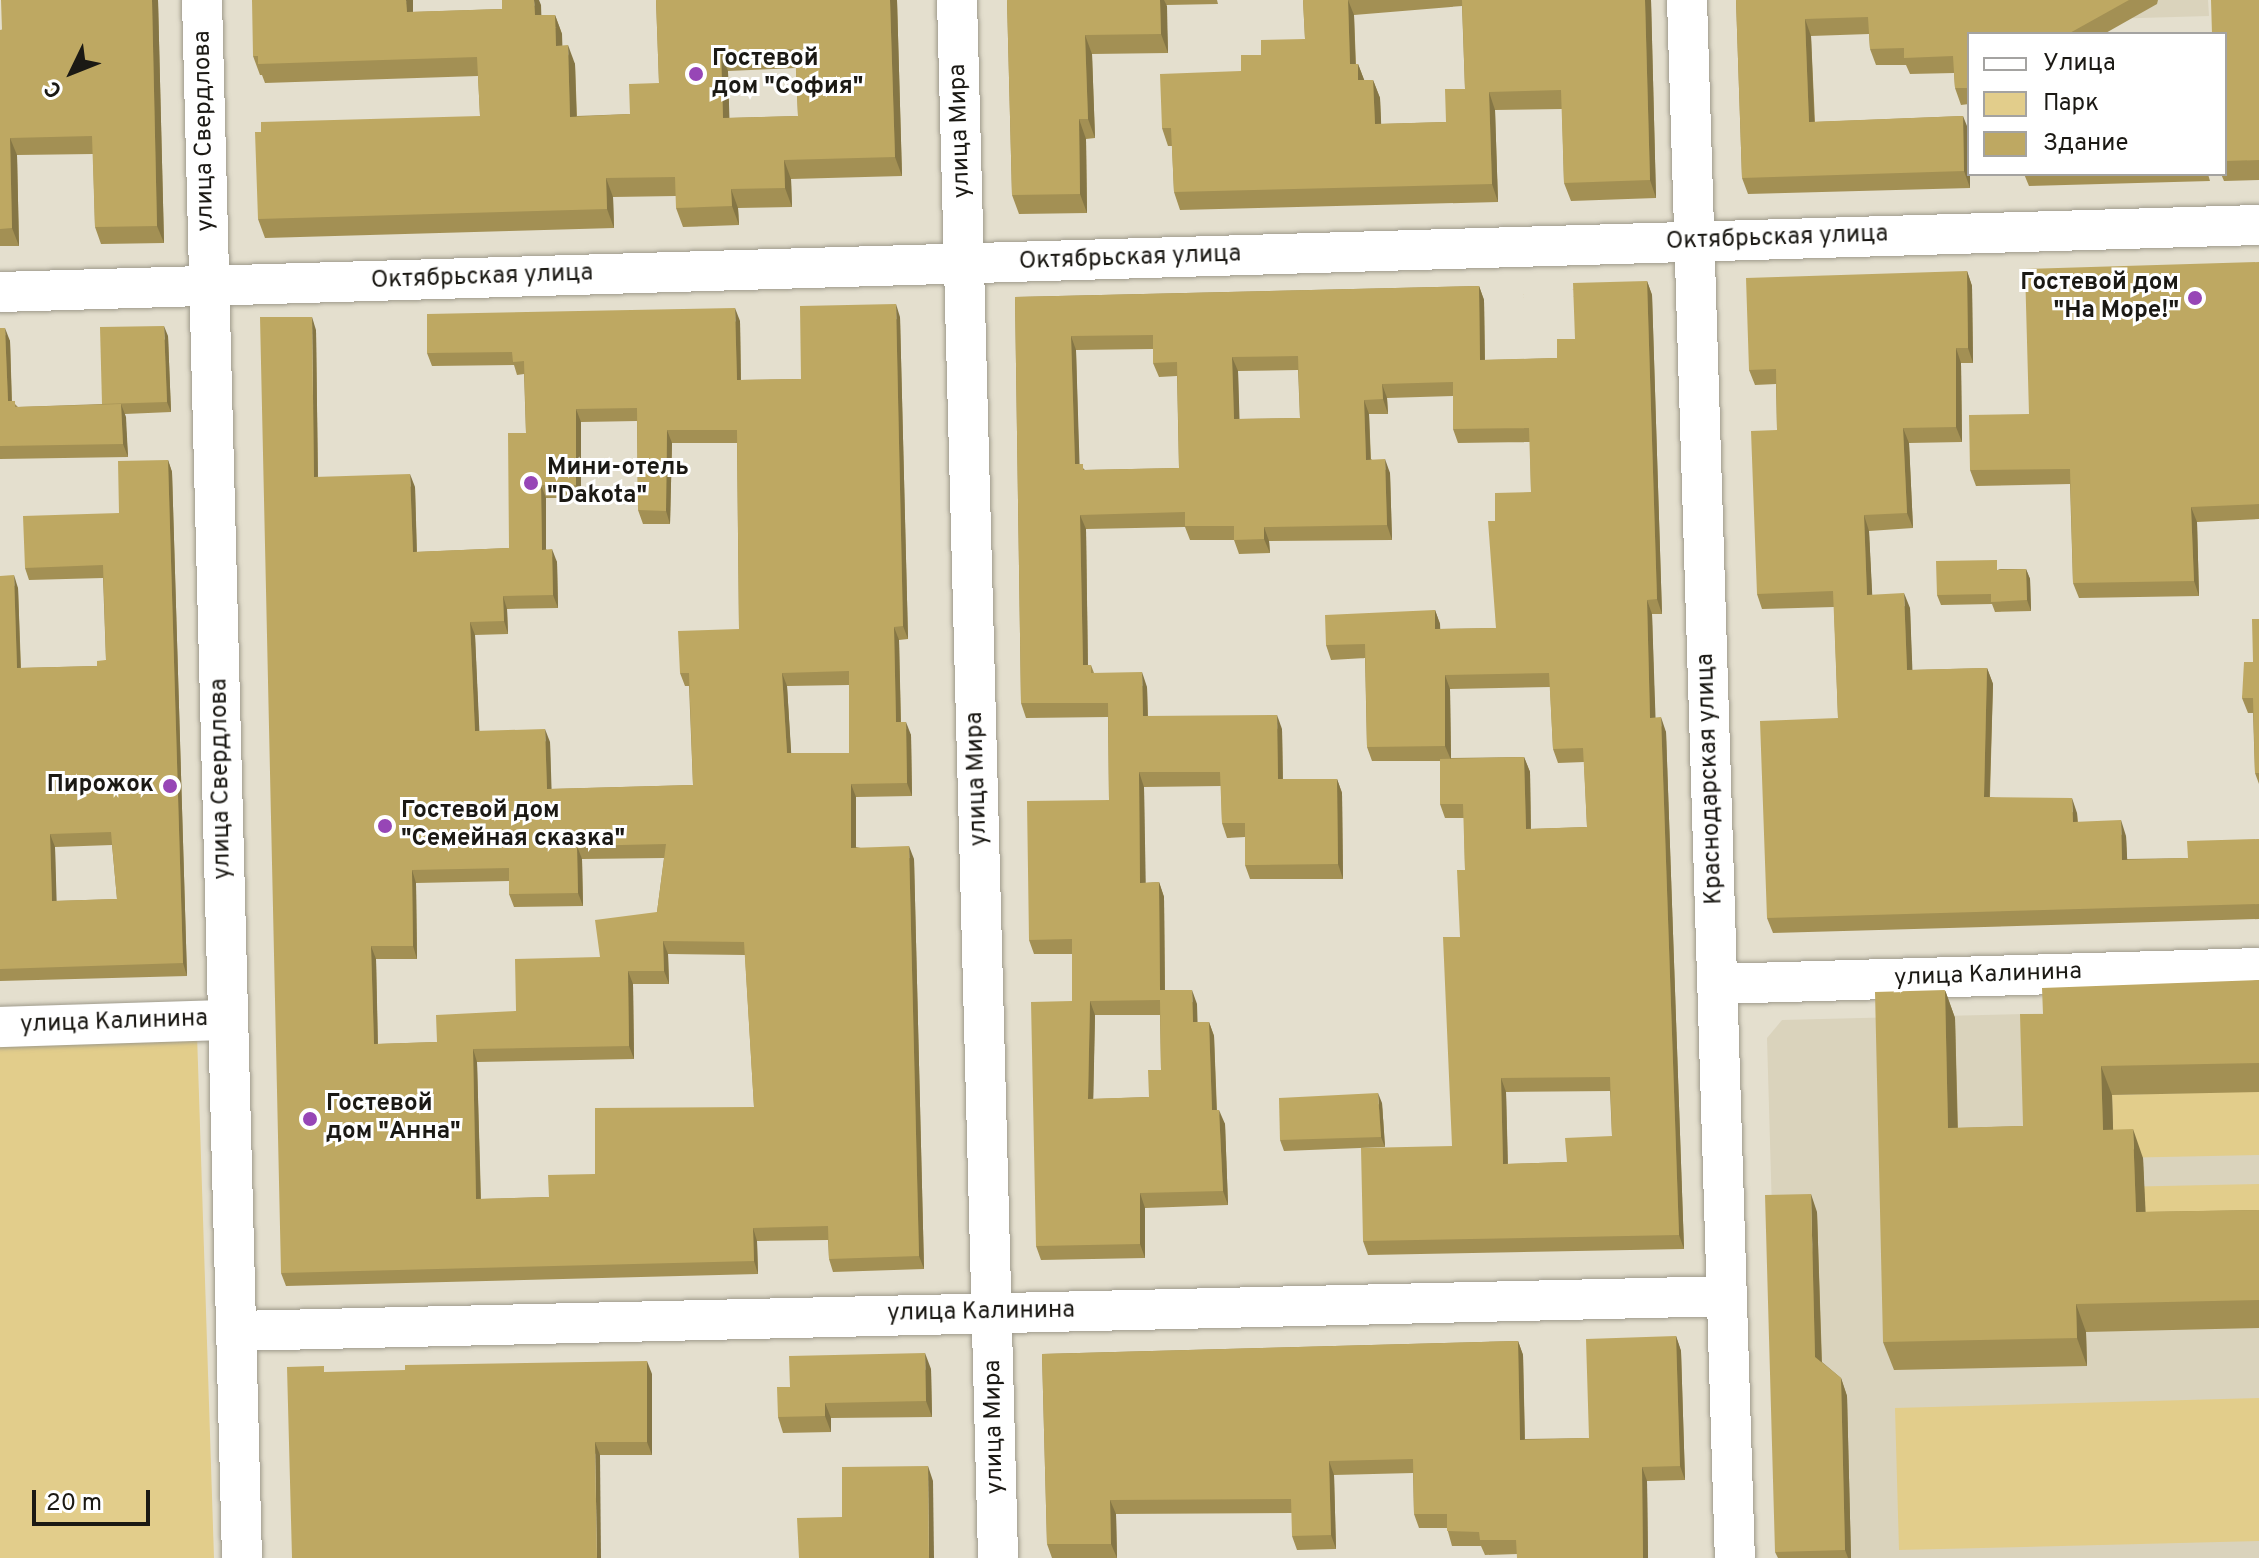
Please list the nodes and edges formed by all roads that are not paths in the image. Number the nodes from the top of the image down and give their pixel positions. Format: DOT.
graph roads {
  1 [pos="202,0"];
  2 [pos="957,0"];
  3 [pos="1687,0"];
  4 [pos="2259,225"];
  5 [pos="1694,242"];
  6 [pos="965,263"];
  7 [pos="209,286"];
  8 [pos="0,292"];
  9 [pos="2259,968"];
  10 [pos="1717,984"];
  11 [pos="228,1020"];
  12 [pos="0,1027"];
  13 [pos="1727,1296"];
  14 [pos="992,1313"];
  15 [pos="236,1331"];
  16 [pos="242,1558"];
  17 [pos="998,1558"];
  18 [pos="1735,1558"];
  1 -- 7 [label="street, улица Свердлова"];
  2 -- 6 [label="street, улица Мира"];
  3 -- 5 [label="street, Краснодарская улица"];
  4 -- 5 [label="street, Октябрьская улица"];
  5 -- 6 [label="street, Октябрьская улица"];
  5 -- 10 [label="street, Краснодарская улица"];
  6 -- 7 [label="street, Октябрьская улица"];
  6 -- 14 [label="street, улица Мира"];
  7 -- 8 [label="street, Октябрьская улица"];
  7 -- 11 [label="street, улица Свердлова"];
  9 -- 10 [label="street, улица Калинина"];
  10 -- 13 [label="street, Краснодарская улица"];
  11 -- 12 [label="street, улица Калинина"];
  11 -- 15 [label="street, улица Свердлова"];
  13 -- 14 [label="street, улица Калинина"];
  13 -- 18 [label="street, Краснодарская улица"];
  14 -- 15 [label="street, улица Калинина"];
  14 -- 17 [label="street, улица Мира"];
  15 -- 16 [label="street, улица Свердлова"];
}
